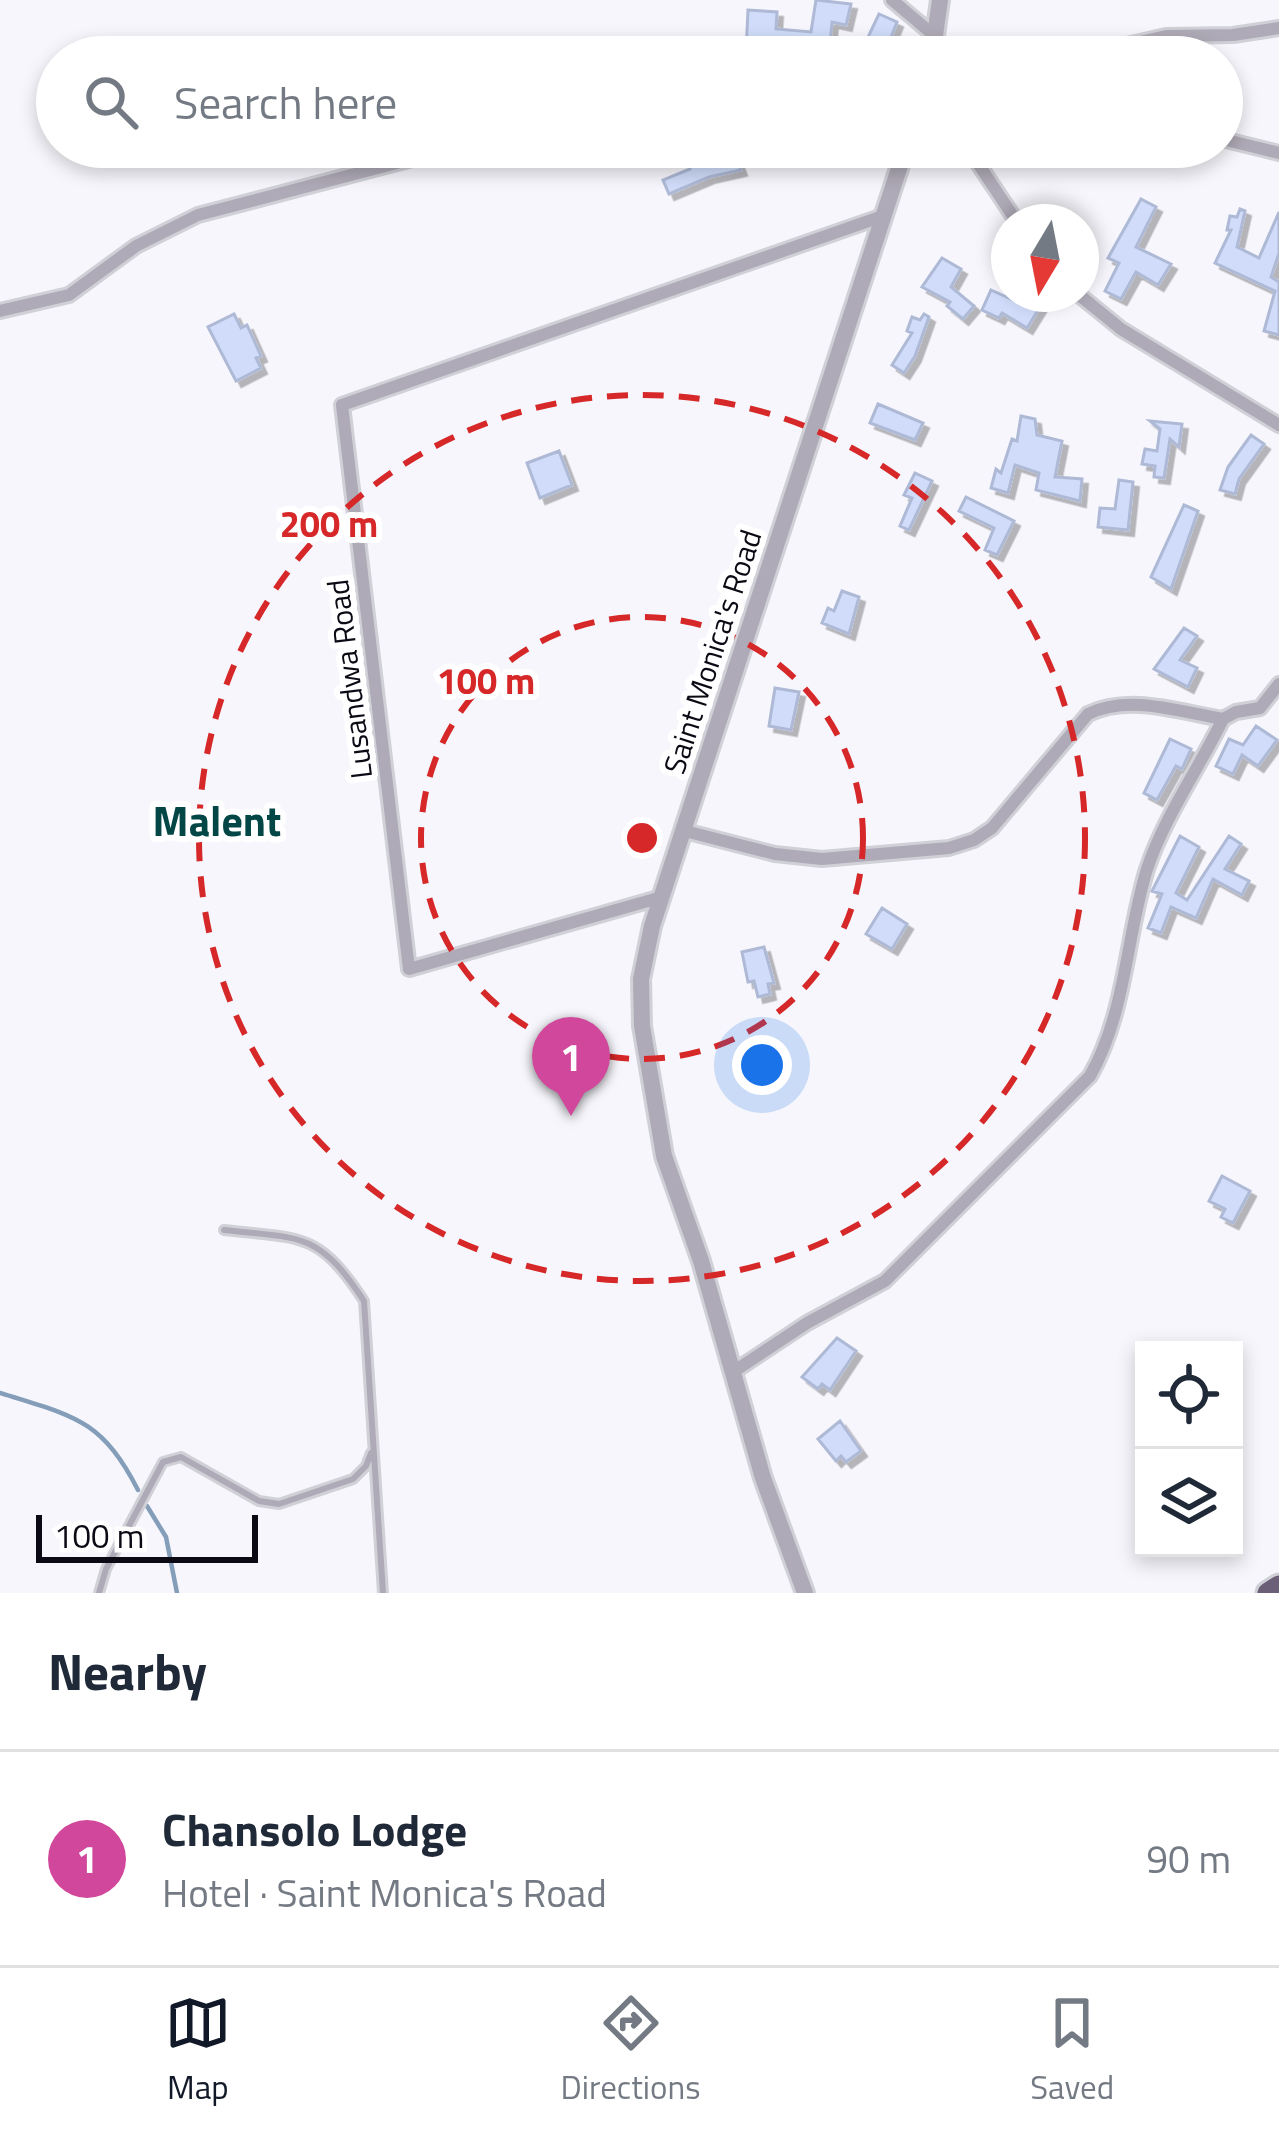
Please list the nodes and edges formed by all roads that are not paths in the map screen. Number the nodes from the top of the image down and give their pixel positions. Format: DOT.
graph roads {
  1 [pos="892,0"];
  2 [pos="940,0"];
  3 [pos="1279,28"];
  4 [pos="935,36"];
  5 [pos="937,36"];
  6 [pos="1166,36"];
  7 [pos="1243,144"];
  8 [pos="1279,153"];
  9 [pos="377,168"];
  10 [pos="899,168"];
  11 [pos="981,168"];
  12 [pos="1005,204"];
  13 [pos="883,216"];
  14 [pos="0,311"];
  15 [pos="1099,311"];
  16 [pos="1279,424"];
  17 [pos="1279,684"];
  18 [pos="1223,719"];
  19 [pos="685,831"];
  20 [pos="662,897"];
  21 [pos="224,1230"];
  22 [pos="733,1372"];
  23 [pos="373,1450"];
  24 [pos="1279,1586"];
  25 [pos="99,1593"];
  26 [pos="383,1593"];
  27 [pos="805,1593"];
  28 [pos="1268,1593"];
  1 -- 4 [label="street"];
  2 -- 5 [label="street"];
  3 -- 6 [label="street"];
  7 -- 8 [label="street"];
  9 -- 14 [label="street"];
  10 -- 13 [label="street, Saint Monica's Road"];
  11 -- 12 [label="street"];
  13 -- 19 [label="street, Saint Monica's Road"];
  13 -- 20 [label="street, Lusandwa Road"];
  15 -- 16 [label="street"];
  17 -- 18 [label="street"];
  18 -- 19 [label="street"];
  18 -- 22 [label="street"];
  19 -- 20 [label="street, Saint Monica's Road"];
  20 -- 22 [label="street, Saint Monica's Road"];
  21 -- 23 [label="lane"];
  22 -- 27 [label="street, Saint Monica's Road"];
  23 -- 25 [label="lane"];
  23 -- 26 [label="lane"];
  24 -- 28 [label="highway"];
}
